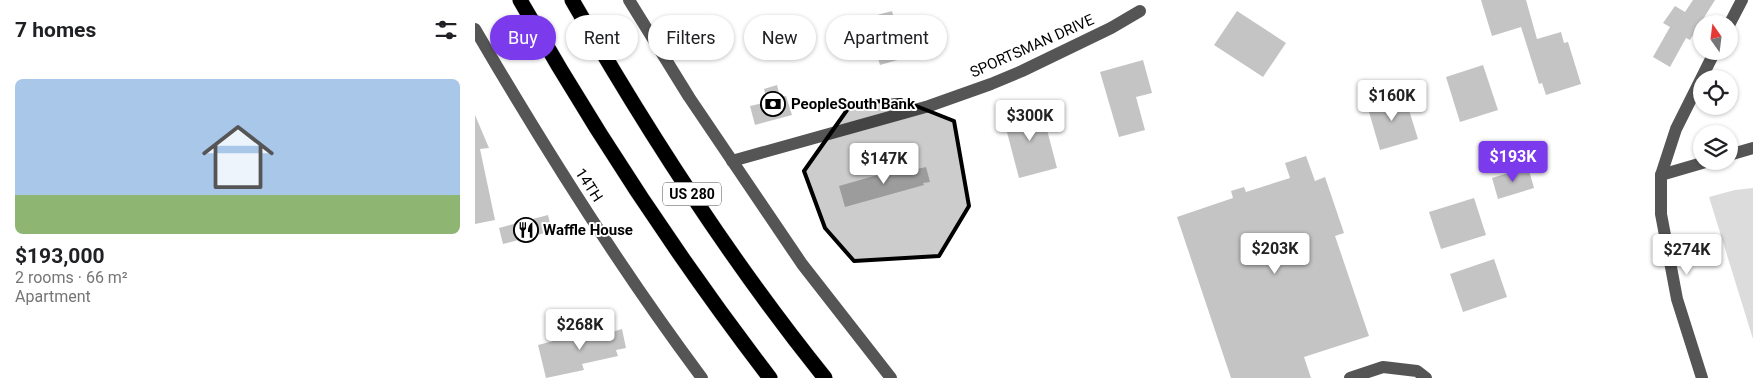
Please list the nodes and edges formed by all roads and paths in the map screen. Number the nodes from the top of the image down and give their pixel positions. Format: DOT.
graph roads {
  1 [pos="521,0"];
  2 [pos="572,0"];
  3 [pos="629,0"];
  4 [pos="1742,0"];
  5 [pos="1139,11"];
  6 [pos="1734,15"];
  7 [pos="475,28"];
  8 [pos="1710,60"];
  9 [pos="1753,148"];
  10 [pos="1738,152"];
  11 [pos="732,161"];
  12 [pos="1693,166"];
  13 [pos="1661,175"];
  14 [pos="703,378"];
  15 [pos="770,378"];
  16 [pos="825,378"];
  17 [pos="891,378"];
  18 [pos="1350,378"];
  19 [pos="1426,378"];
  20 [pos="1702,378"];
  1 -- 15 [label="highway, US 280"];
  2 -- 16 [label="highway, US 280"];
  3 -- 11 [label="street"];
  4 -- 6 [label="street"];
  5 -- 11 [label="street, SPORTSMAN DRIVE"];
  7 -- 14 [label="street, 14TH"];
  8 -- 13 [label="street"];
  9 -- 10 [label="street"];
  11 -- 17 [label="street"];
  12 -- 13 [label="street"];
  13 -- 20 [label="street"];
  18 -- 19 [label="street"];
}
